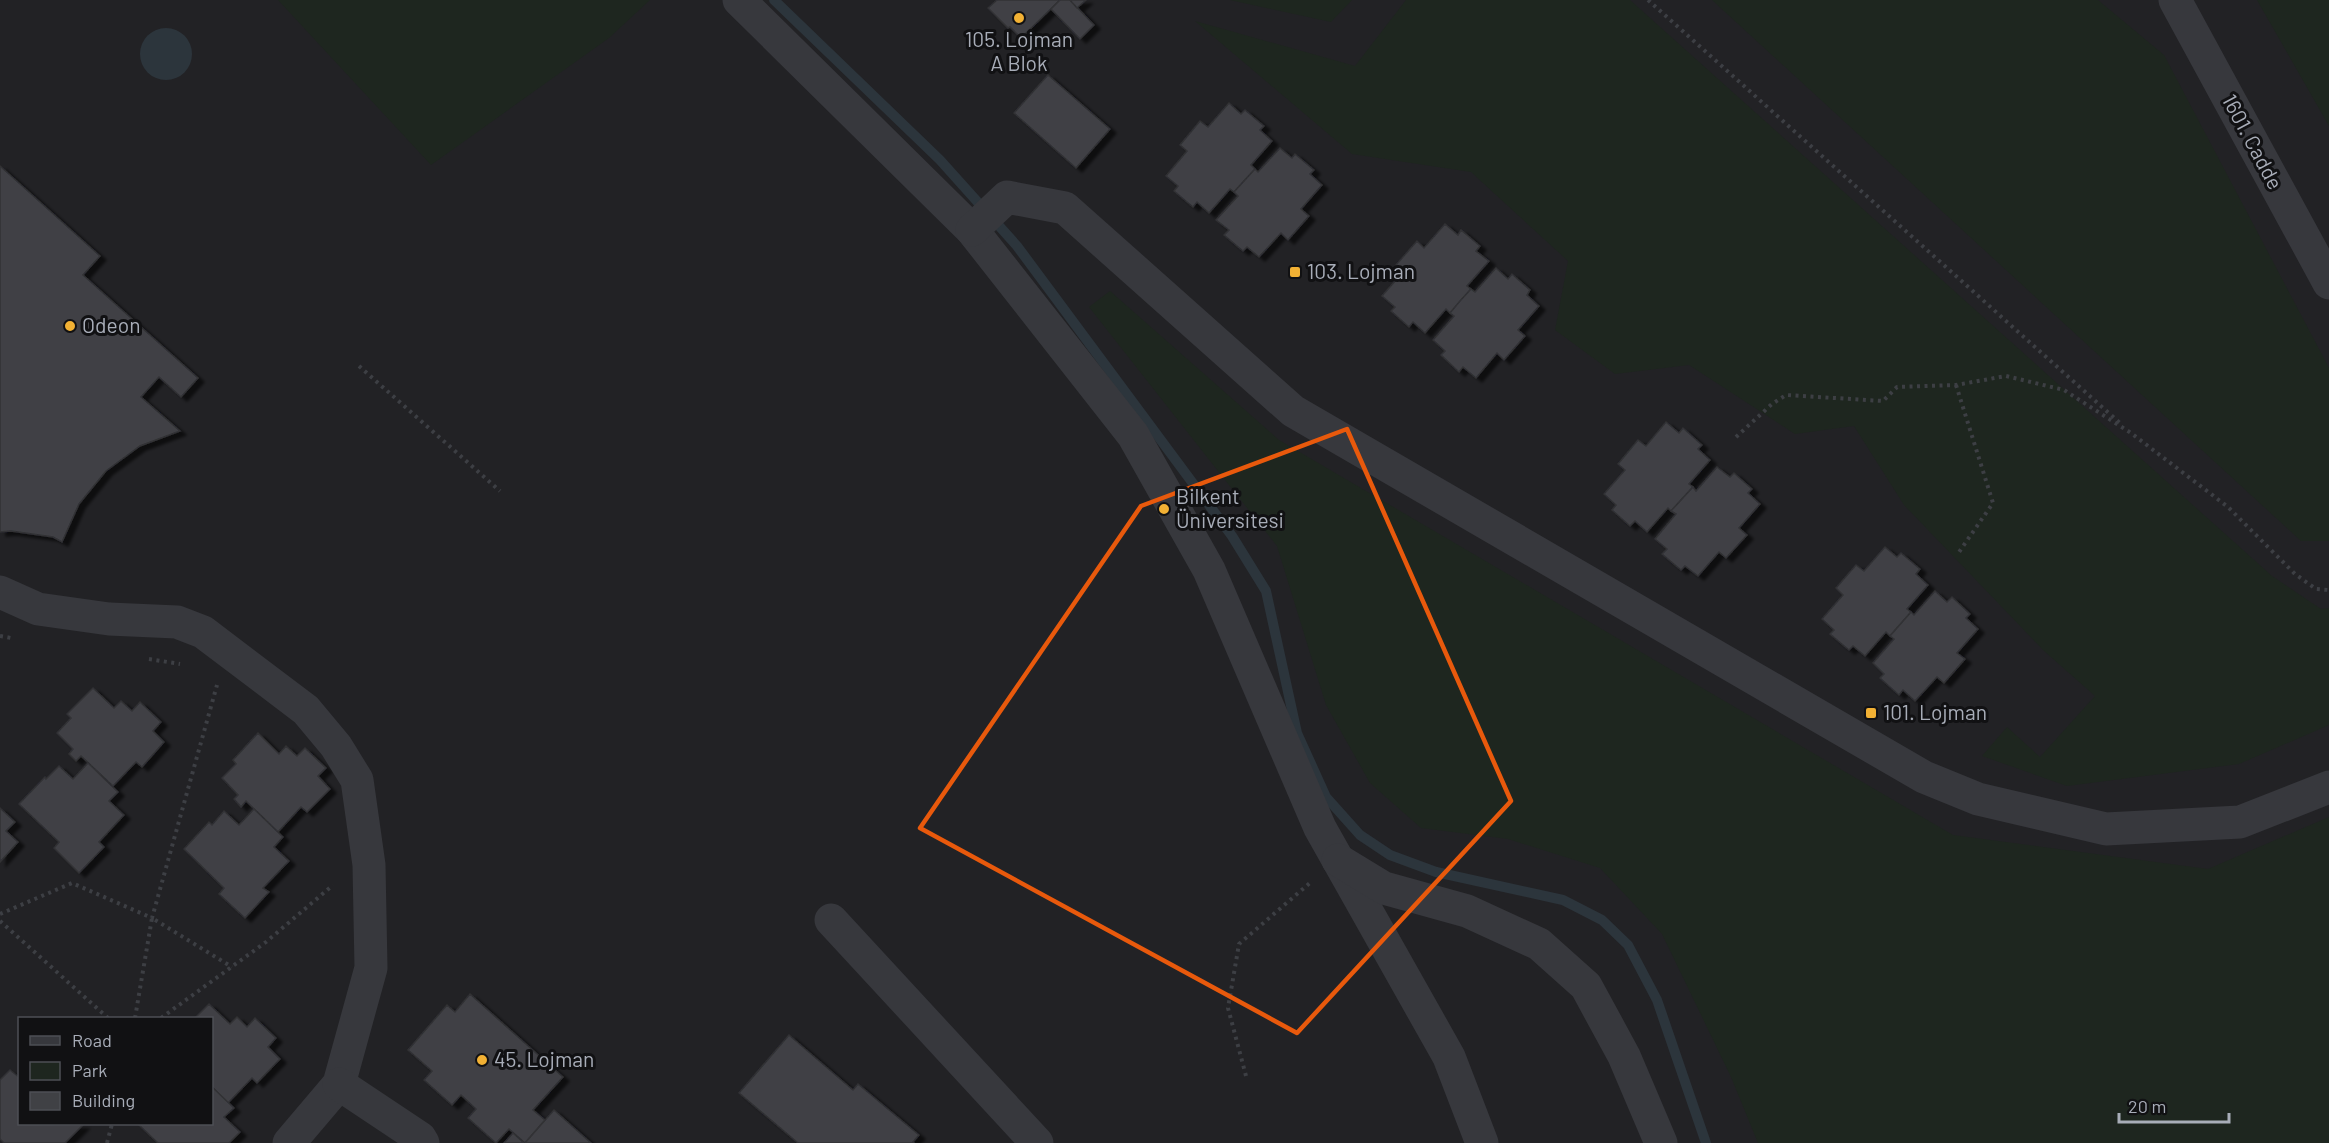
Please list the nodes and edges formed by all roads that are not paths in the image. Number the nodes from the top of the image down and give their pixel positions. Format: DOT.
graph roads {
  1 [pos="739,0"];
  2 [pos="2175,0"];
  3 [pos="977,226"];
  4 [pos="2329,283"];
  5 [pos="0,592"];
  6 [pos="2329,787"];
  7 [pos="1337,859"];
  8 [pos="831,920"];
  9 [pos="339,1084"];
  10 [pos="289,1143"];
  11 [pos="423,1143"];
  12 [pos="1037,1143"];
  13 [pos="1482,1143"];
  14 [pos="1661,1143"];
  1 -- 3 [label="street"];
  2 -- 4 [label="street, 1601. Cadde"];
  3 -- 6 [label="street"];
  3 -- 7 [label="street"];
  5 -- 9 [label="street"];
  7 -- 13 [label="street"];
  7 -- 14 [label="street"];
  8 -- 12 [label="street"];
  9 -- 10 [label="street"];
  9 -- 11 [label="street"];
}
